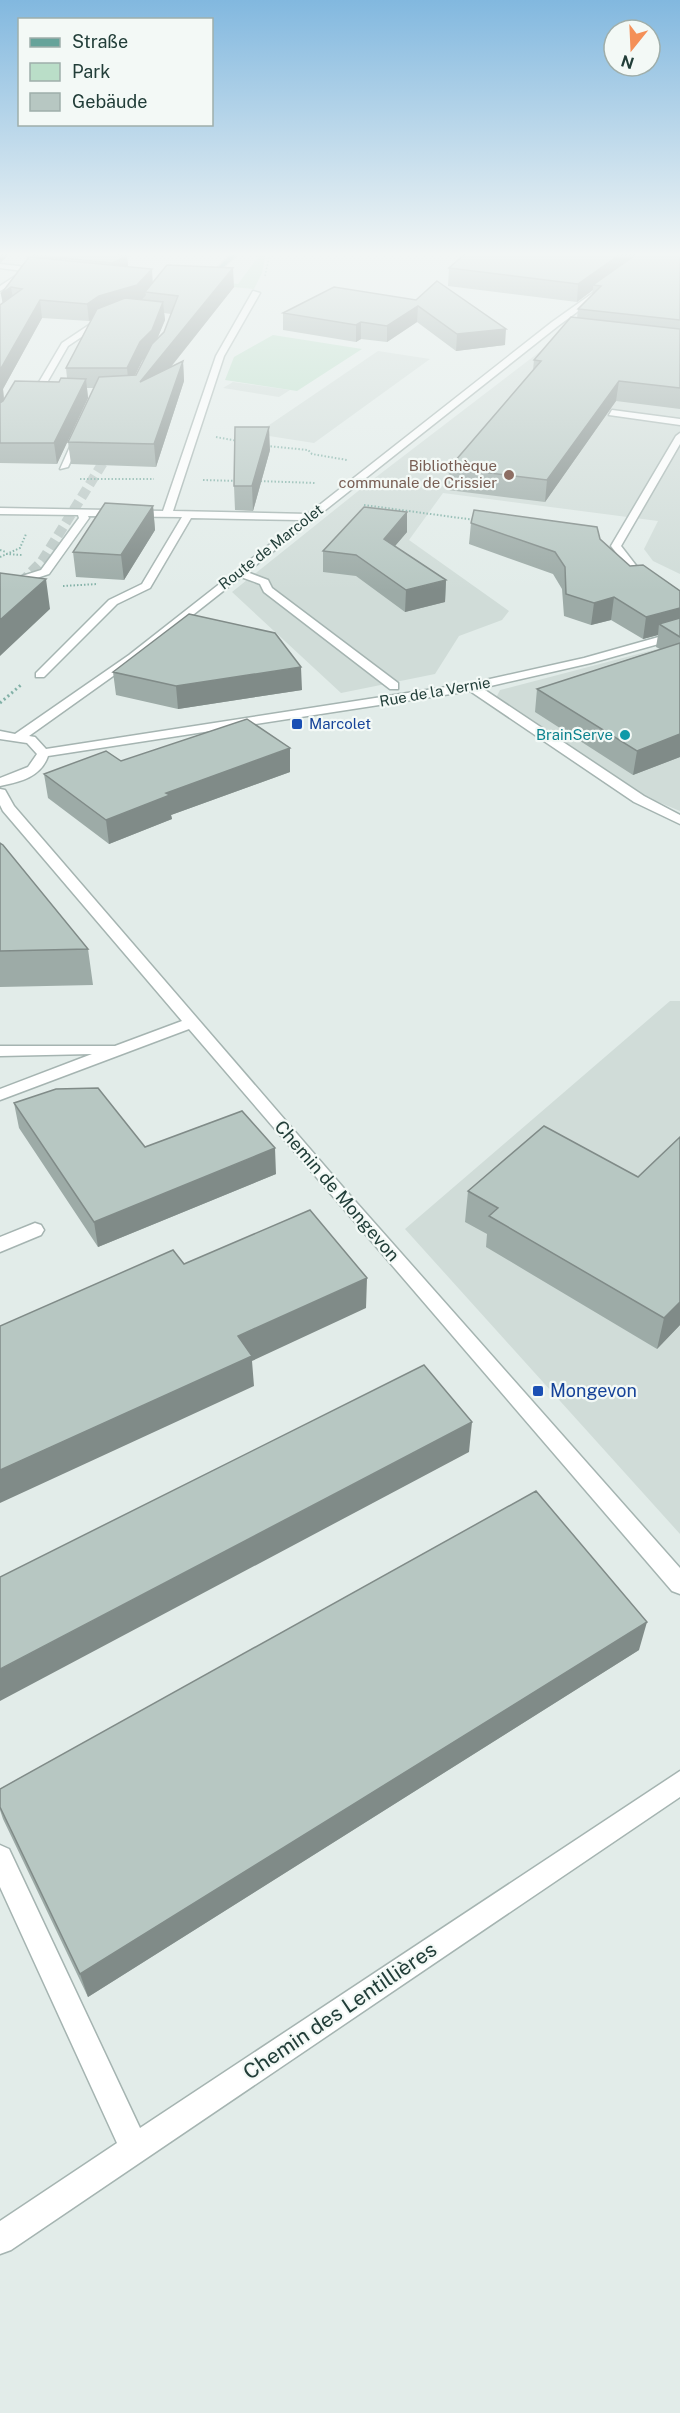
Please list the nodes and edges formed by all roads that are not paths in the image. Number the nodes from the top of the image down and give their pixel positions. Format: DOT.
graph roads {
  1 [pos="53,366"];
  2 [pos="217,366"];
  3 [pos="508,366"];
  4 [pos="50,392"];
  5 [pos="15,394"];
  6 [pos="612,413"];
  7 [pos="0,420"];
  8 [pos="680,422"];
  9 [pos="84,424"];
  10 [pos="680,436"];
  11 [pos="63,467"];
  12 [pos="0,511"];
  13 [pos="82,513"];
  14 [pos="167,514"];
  15 [pos="188,515"];
  16 [pos="310,517"];
  17 [pos="239,573"];
  18 [pos="0,587"];
  19 [pos="680,596"];
  20 [pos="680,634"];
  21 [pos="40,675"];
  22 [pos="394,686"];
  23 [pos="472,687"];
  24 [pos="0,735"];
  25 [pos="19,737"];
  26 [pos="43,753"];
  27 [pos="0,782"];
  28 [pos="0,793"];
  29 [pos="680,820"];
  30 [pos="193,1022"];
  31 [pos="123,1048"];
  32 [pos="0,1051"];
  33 [pos="0,1095"];
  34 [pos="35,1230"];
  35 [pos="0,1245"];
  36 [pos="680,1584"];
  37 [pos="680,1783"];
  38 [pos="0,1858"];
  39 [pos="135,2149"];
  40 [pos="0,2239"];
  1 -- 5 [label="street"];
  2 -- 14 [label="street"];
  3 -- 16 [label="street, Route de Marcolet"];
  4 -- 5 [label="street"];
  5 -- 7 [label="street"];
  6 -- 8 [label="street"];
  9 -- 11 [label="street"];
  10 -- 19 [label="street"];
  12 -- 13 [label="street"];
  13 -- 14 [label="street"];
  13 -- 18 [label="street"];
  14 -- 15 [label="street"];
  15 -- 16 [label="street"];
  15 -- 21 [label="street"];
  16 -- 17 [label="street, Route de Marcolet"];
  17 -- 22 [label="street"];
  17 -- 25 [label="street, Route de Marcolet"];
  20 -- 23 [label="street, Rue de la Vernie"];
  23 -- 26 [label="street, Rue de la Vernie"];
  23 -- 29 [label="street"];
  24 -- 25 [label="street"];
  25 -- 26 [label="street"];
  26 -- 27 [label="street"];
  28 -- 30 [label="street, Chemin de Mongevon"];
  30 -- 31 [label="street"];
  30 -- 36 [label="street, Chemin de Mongevon"];
  31 -- 32 [label="street"];
  31 -- 33 [label="street"];
  34 -- 35 [label="street"];
  37 -- 39 [label="street, Chemin des Lentillières"];
  38 -- 39 [label="street"];
  39 -- 40 [label="street, Chemin des Lentillières"];
}
